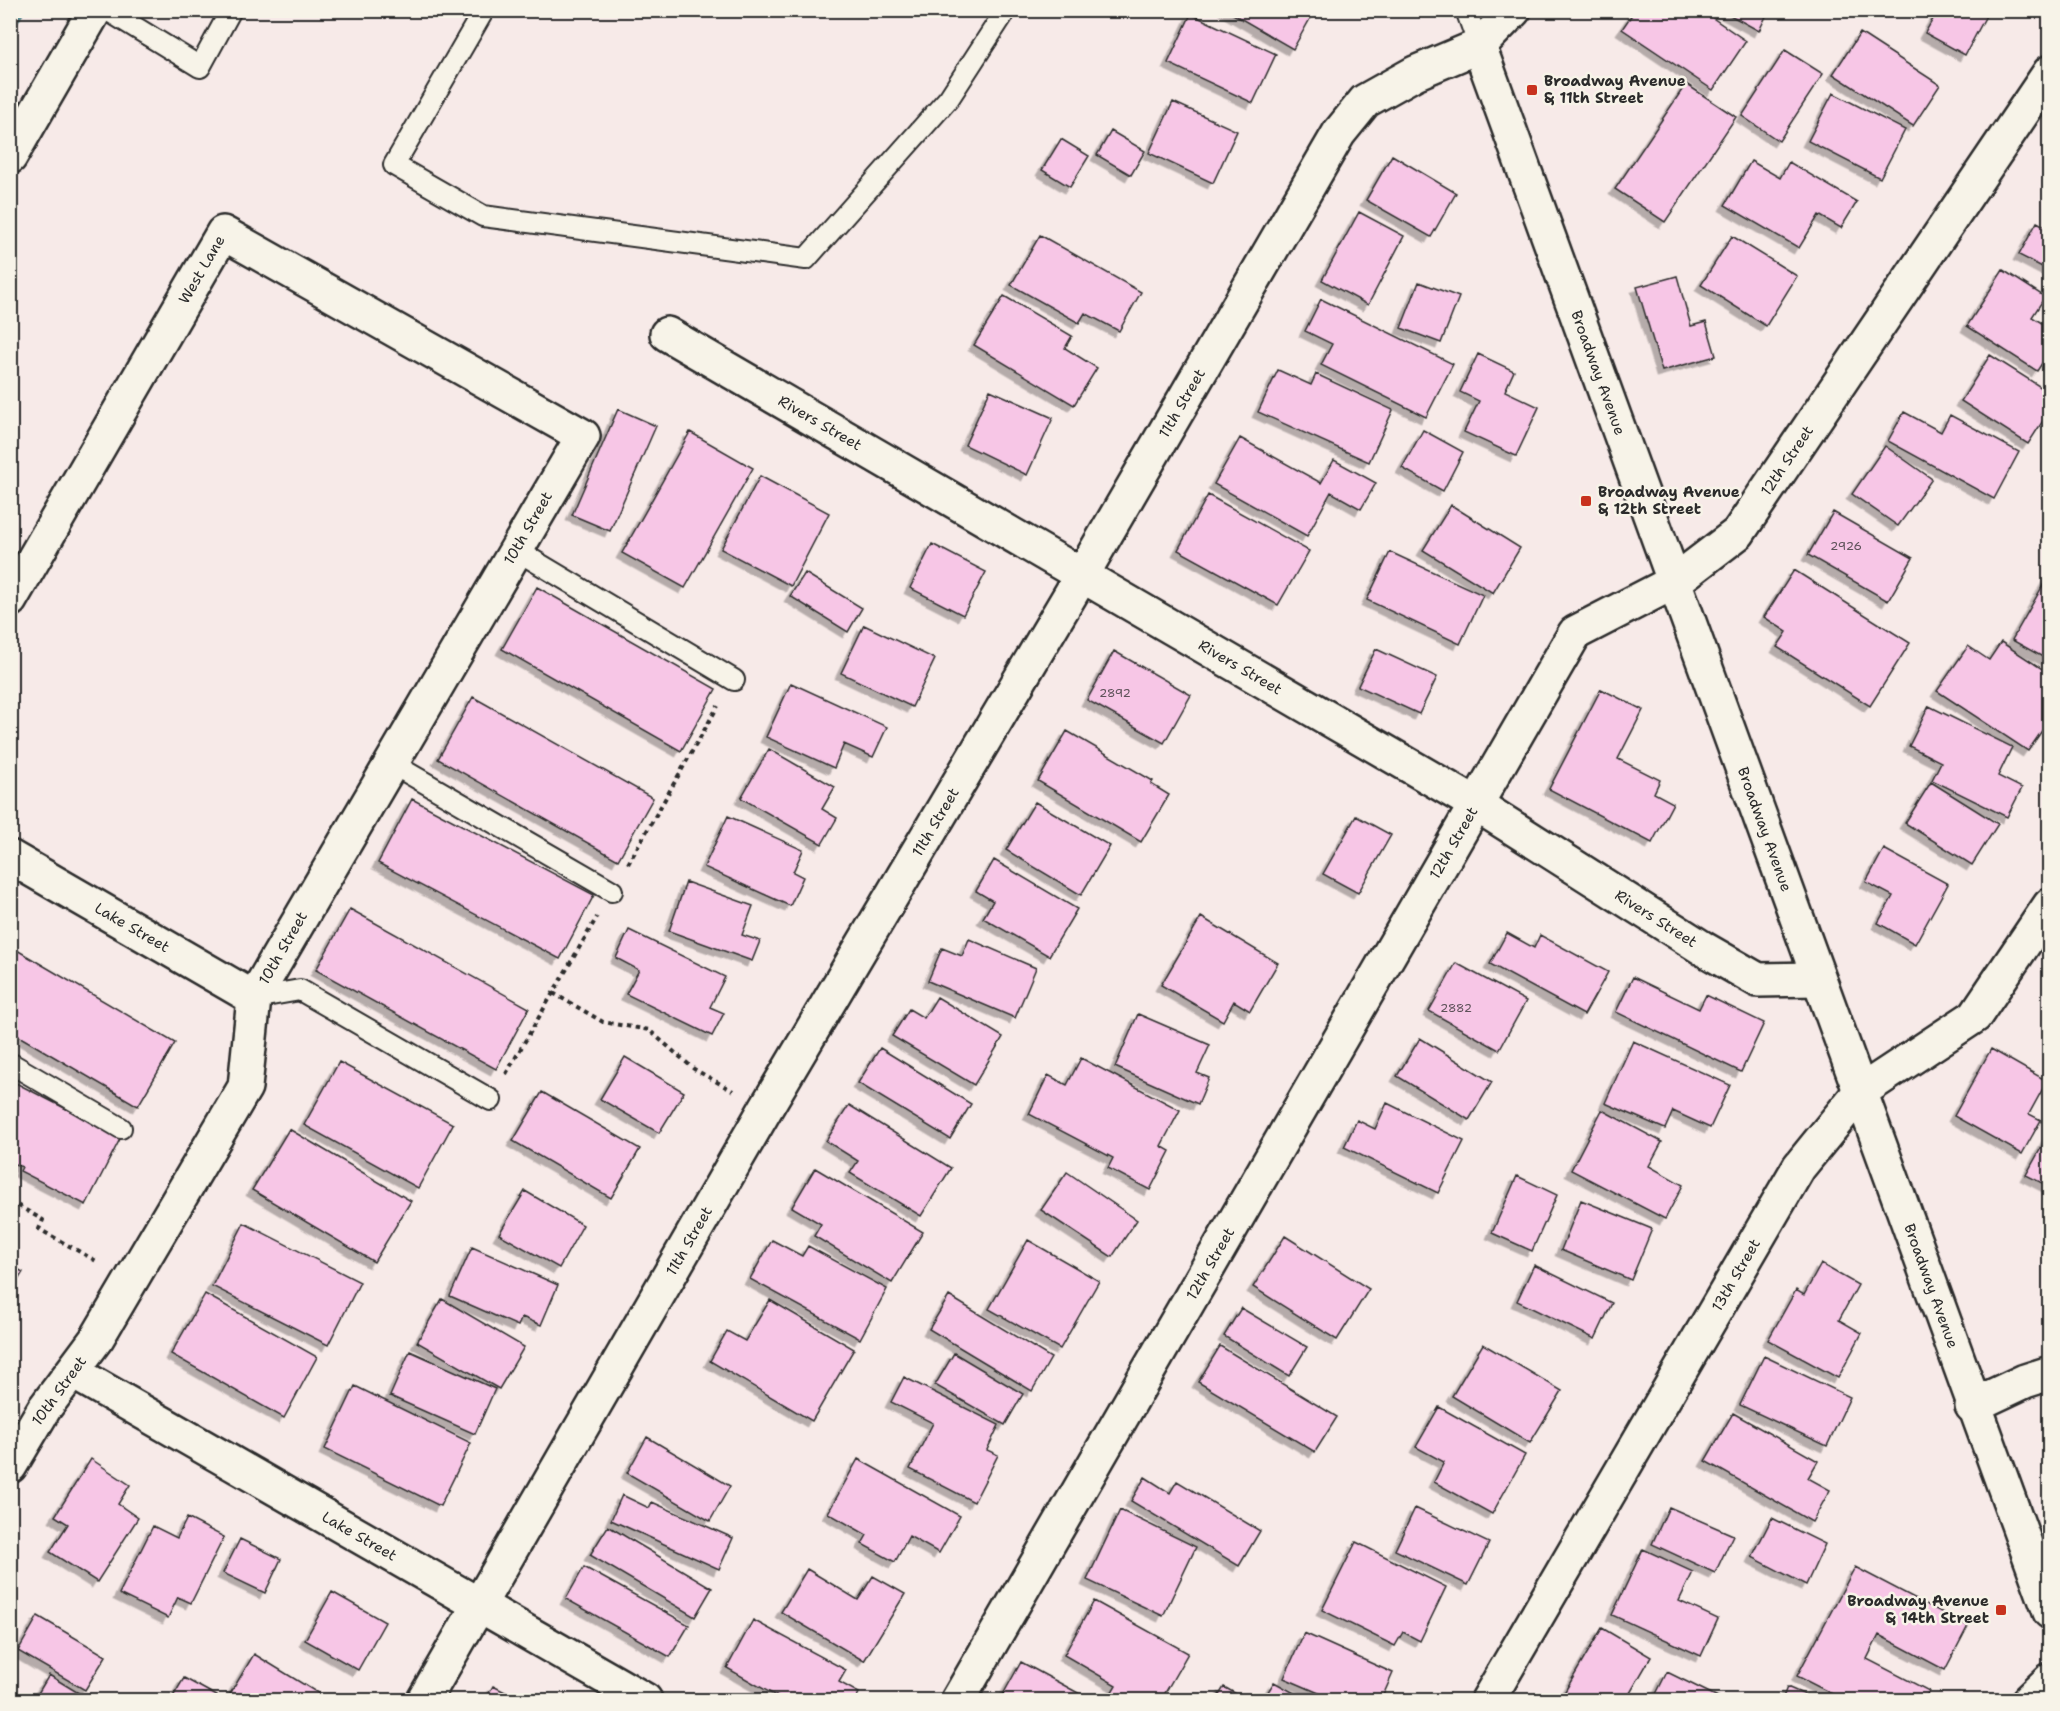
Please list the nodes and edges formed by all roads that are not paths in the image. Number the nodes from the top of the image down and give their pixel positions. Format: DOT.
graph roads {
  1 [pos="95,10"];
  2 [pos="107,10"];
  3 [pos="231,10"];
  4 [pos="484,10"];
  5 [pos="1006,10"];
  6 [pos="1466,10"];
  7 [pos="1514,10"];
  8 [pos="1479,46"];
  9 [pos="2049,72"];
  10 [pos="10,157"];
  11 [pos="667,334"];
  12 [pos="583,436"];
  13 [pos="516,550"];
  14 [pos="1082,575"];
  15 [pos="1674,582"];
  16 [pos="10,600"];
  17 [pos="734,680"];
  18 [pos="391,763"];
  19 [pos="1477,805"];
  20 [pos="10,857"];
  21 [pos="612,891"];
  22 [pos="2049,904"];
  23 [pos="1818,979"];
  24 [pos="254,998"];
  25 [pos="10,1064"];
  26 [pos="1860,1092"];
  27 [pos="491,1100"];
  28 [pos="121,1128"];
  29 [pos="73,1372"];
  30 [pos="2049,1373"];
  31 [pos="1972,1406"];
  32 [pos="10,1466"];
  33 [pos="480,1605"];
  34 [pos="2049,1612"];
  35 [pos="2049,1680"];
  36 [pos="424,1701"];
  37 [pos="645,1701"];
  38 [pos="958,1701"];
  39 [pos="1488,1701"];
  40 [pos="2028,1701"];
  1 -- 10 [label="street"];
  2 -- 3 [label="lane"];
  4 -- 5 [label="lane"];
  6 -- 8 [label="lane"];
  7 -- 8 [label="street, 11th Street"];
  8 -- 14 [label="street, 11th Street"];
  8 -- 15 [label="street, Broadway Avenue"];
  9 -- 15 [label="street, 12th Street"];
  11 -- 14 [label="street, Rivers Street"];
  12 -- 13 [label="street, 10th Street"];
  12 -- 16 [label="street, West Lane"];
  13 -- 17 [label="lane"];
  13 -- 18 [label="street, 10th Street"];
  14 -- 19 [label="street, Rivers Street"];
  14 -- 33 [label="street, 11th Street"];
  15 -- 19 [label="street, 12th Street"];
  15 -- 23 [label="street, Broadway Avenue"];
  18 -- 21 [label="lane"];
  18 -- 24 [label="street, 10th Street"];
  19 -- 23 [label="street, Rivers Street"];
  19 -- 38 [label="street, 12th Street"];
  20 -- 24 [label="street, Lake Street"];
  22 -- 26 [label="street, 13th Street"];
  23 -- 26 [label="street, Broadway Avenue"];
  24 -- 27 [label="lane"];
  24 -- 29 [label="street, 10th Street"];
  25 -- 28 [label="lane"];
  26 -- 31 [label="street, Broadway Avenue"];
  26 -- 39 [label="street, 13th Street"];
  29 -- 32 [label="street, 10th Street"];
  29 -- 33 [label="street, Lake Street"];
  30 -- 31 [label="street"];
  31 -- 34 [label="street, Broadway Avenue"];
  33 -- 36 [label="street, 11th Street"];
  33 -- 37 [label="street, Lake Street"];
  35 -- 40 [label="street"];
}
